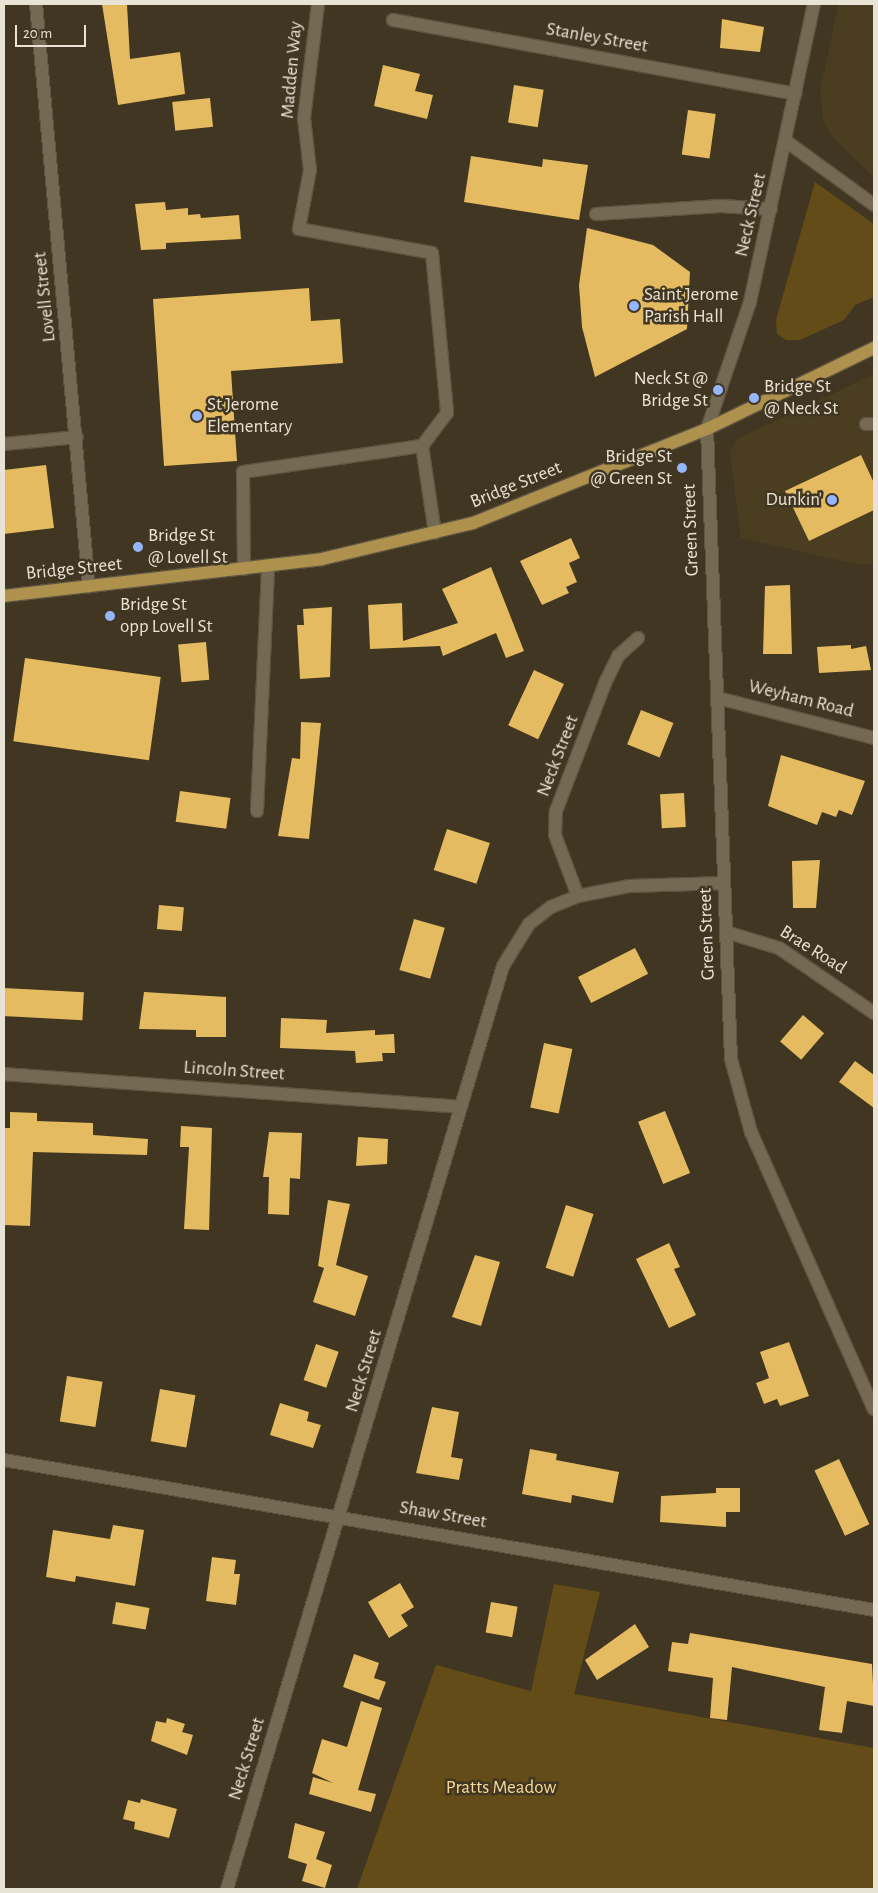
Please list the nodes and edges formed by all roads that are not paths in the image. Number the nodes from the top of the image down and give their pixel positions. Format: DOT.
graph roads {
  1 [pos="36,4"];
  2 [pos="318,4"];
  3 [pos="814,4"];
  4 [pos="393,20"];
  5 [pos="795,94"];
  6 [pos="787,142"];
  7 [pos="874,205"];
  8 [pos="771,209"];
  9 [pos="596,214"];
  10 [pos="874,348"];
  11 [pos="707,429"];
  12 [pos="77,436"];
  13 [pos="4,444"];
  14 [pos="422,446"];
  15 [pos="435,533"];
  16 [pos="268,565"];
  17 [pos="244,568"];
  18 [pos="89,587"];
  19 [pos="4,596"];
  20 [pos="638,638"];
  21 [pos="718,698"];
  22 [pos="870,735"];
  23 [pos="258,811"];
  24 [pos="724,883"];
  25 [pos="578,896"];
  26 [pos="726,932"];
  27 [pos="874,1013"];
  28 [pos="4,1074"];
  29 [pos="461,1108"];
  30 [pos="873,1401"];
  31 [pos="4,1460"];
  32 [pos="339,1516"];
  33 [pos="874,1610"];
  34 [pos="227,1889"];
  1 -- 12 [label="street, Lovell Street"];
  2 -- 14 [label="street, Madden Way"];
  3 -- 5 [label="street, Neck Street"];
  4 -- 5 [label="street, Stanley Street"];
  5 -- 6 [label="street, Neck Street"];
  6 -- 7 [label="street"];
  6 -- 8 [label="street, Neck Street"];
  8 -- 9 [label="street"];
  8 -- 11 [label="street, Neck Street"];
  10 -- 11 [label="main road, Bridge Street"];
  11 -- 15 [label="main road, Bridge Street"];
  11 -- 21 [label="street, Green Street"];
  12 -- 13 [label="street"];
  12 -- 18 [label="street, Lovell Street"];
  14 -- 15 [label="street"];
  14 -- 17 [label="street"];
  15 -- 16 [label="main road, Bridge Street"];
  16 -- 17 [label="main road, Bridge Street"];
  16 -- 23 [label="street"];
  17 -- 18 [label="main road, Bridge Street"];
  18 -- 19 [label="main road, Bridge Street"];
  20 -- 25 [label="street, Neck Street"];
  21 -- 22 [label="street, Weyham Road"];
  21 -- 24 [label="street, Green Street"];
  24 -- 25 [label="street, Neck Street"];
  24 -- 26 [label="street, Green Street"];
  25 -- 29 [label="street, Neck Street"];
  26 -- 27 [label="street, Brae Road"];
  26 -- 30 [label="street, Green Street"];
  28 -- 29 [label="street, Lincoln Street"];
  29 -- 32 [label="street, Neck Street"];
  31 -- 32 [label="street, Shaw Street"];
  32 -- 33 [label="street, Shaw Street"];
  32 -- 34 [label="street, Neck Street"];
}
